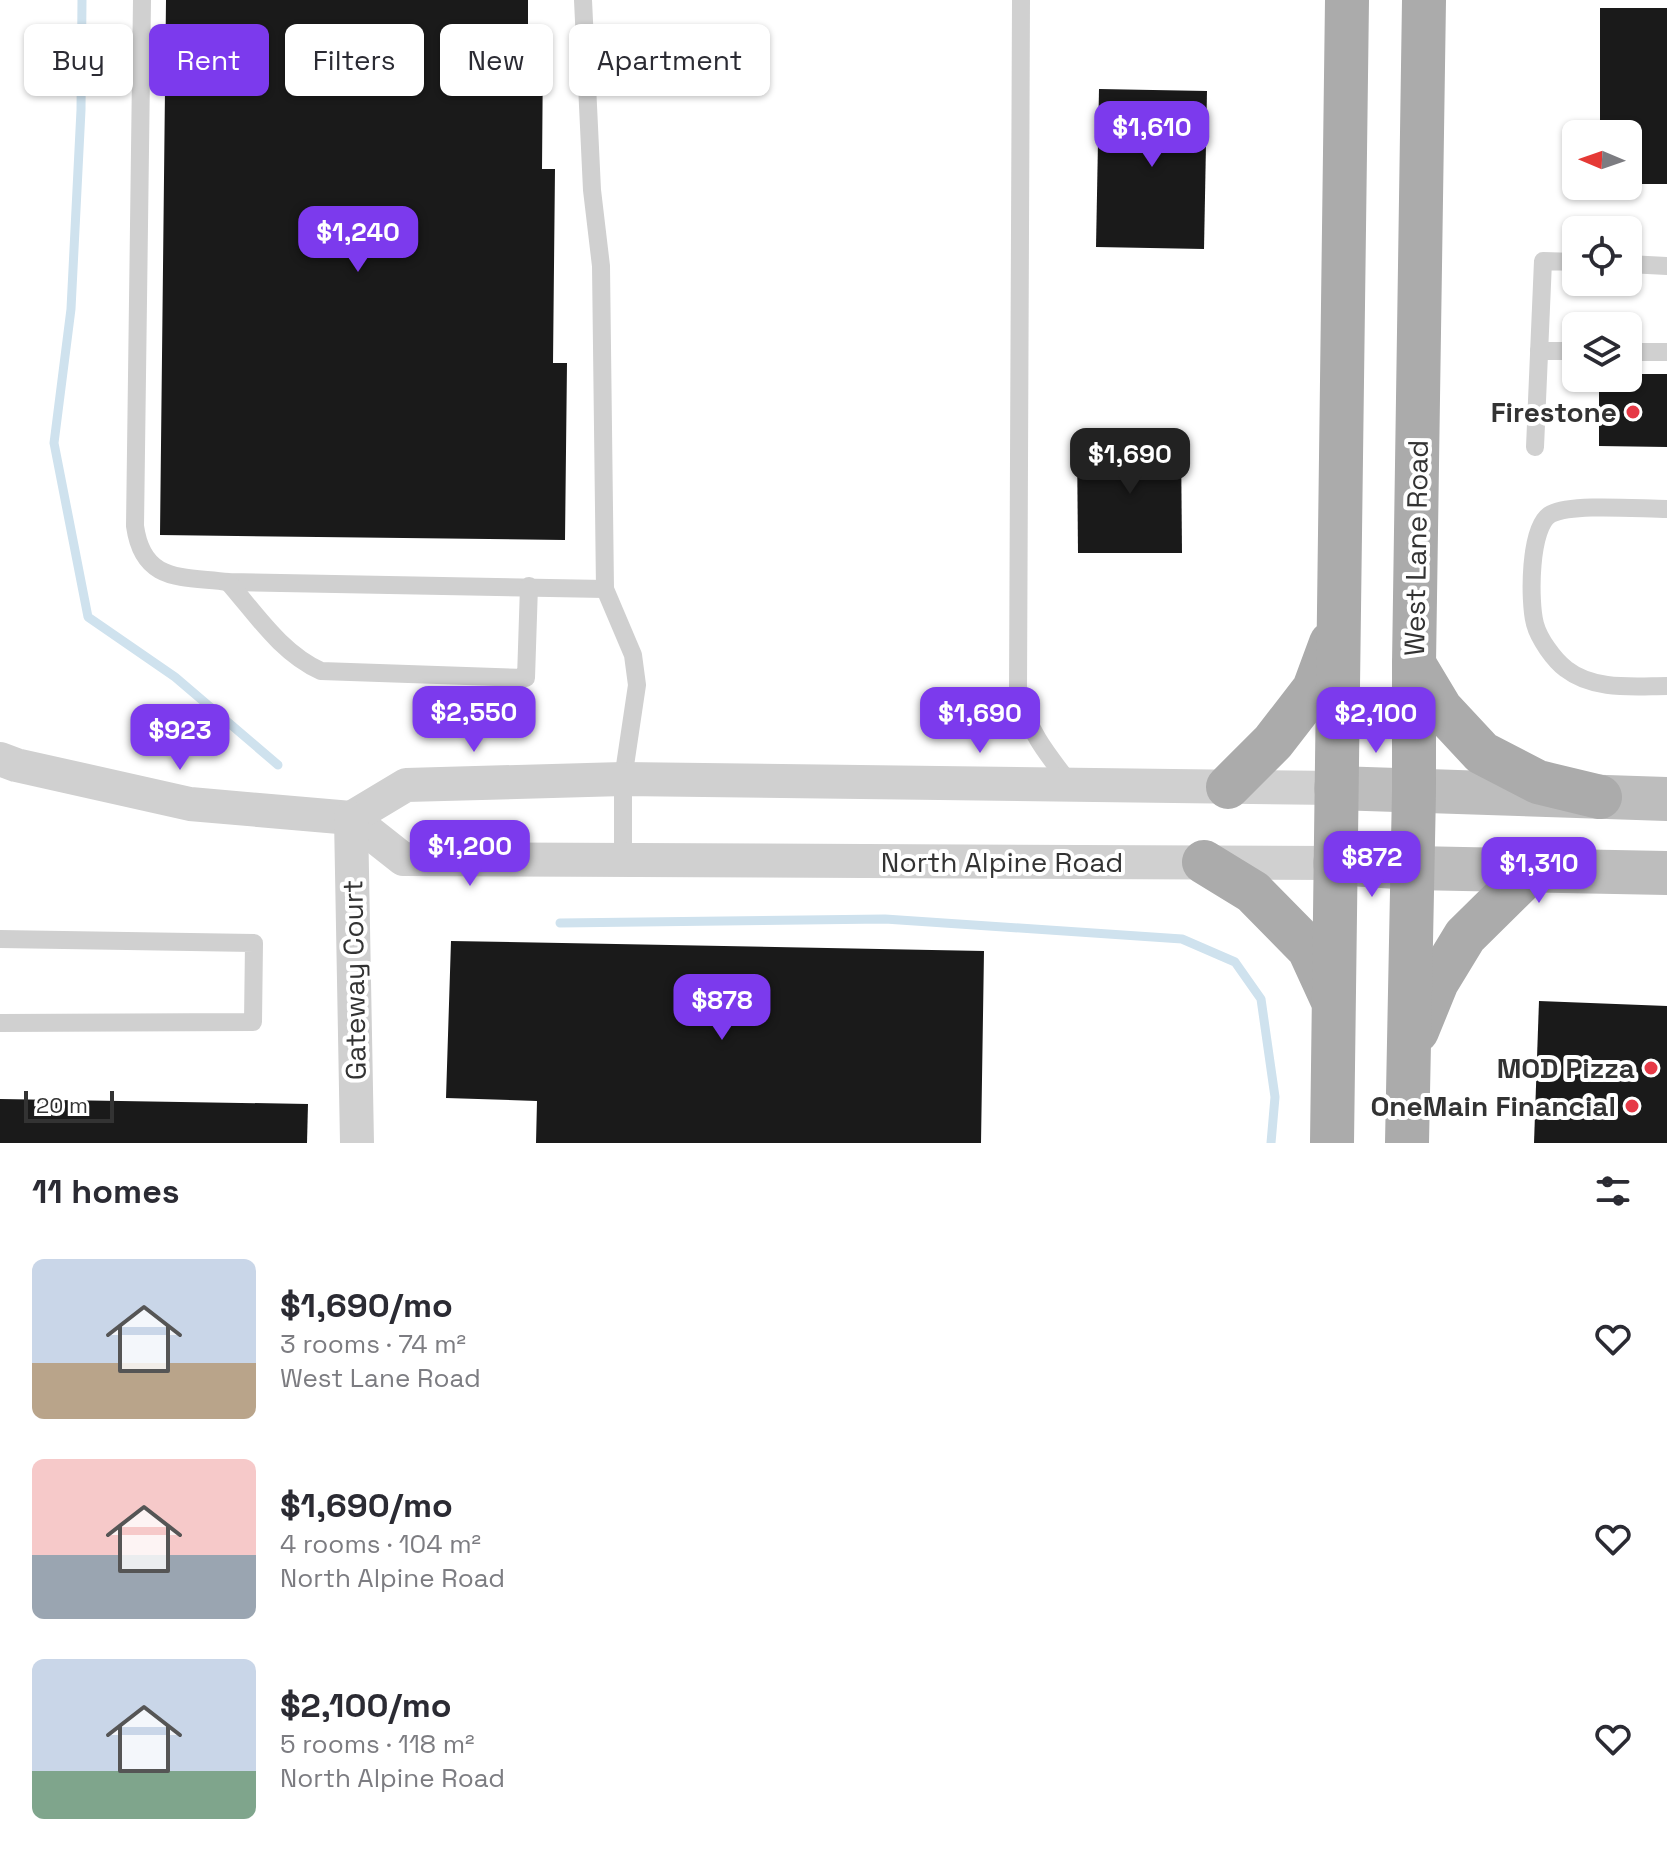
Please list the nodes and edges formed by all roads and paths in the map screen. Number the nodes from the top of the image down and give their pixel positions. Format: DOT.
graph roads {
  1 [pos="142,0"];
  2 [pos="583,0"];
  3 [pos="1021,0"];
  4 [pos="1347,0"];
  5 [pos="1424,0"];
  6 [pos="1562,262"];
  7 [pos="1642,265"];
  8 [pos="1667,266"];
  9 [pos="1539,351"];
  10 [pos="1562,351"];
  11 [pos="1642,352"];
  12 [pos="1667,352"];
  13 [pos="1535,447"];
  14 [pos="1667,509"];
  15 [pos="228,582"];
  16 [pos="529,586"];
  17 [pos="605,589"];
  18 [pos="1340,618"];
  19 [pos="1414,664"];
  20 [pos="1667,686"];
  21 [pos="0,759"];
  22 [pos="623,779"];
  23 [pos="1071,785"];
  24 [pos="1228,787"];
  25 [pos="1336,788"];
  26 [pos="1414,791"];
  27 [pos="1600,797"];
  28 [pos="1667,799"];
  29 [pos="351,818"];
  30 [pos="623,860"];
  31 [pos="1204,862"];
  32 [pos="1335,863"];
  33 [pos="1413,868"];
  34 [pos="1531,871"];
  35 [pos="1667,873"];
  36 [pos="0,939"];
  37 [pos="1334,1004"];
  38 [pos="0,1023"];
  39 [pos="1408,1051"];
  40 [pos="357,1143"];
  41 [pos="1332,1143"];
  42 [pos="1407,1143"];
  1 -- 15 [label="lane"];
  2 -- 17 [label="lane"];
  3 -- 23 [label="lane"];
  4 -- 18 [label="main road"];
  5 -- 19 [label="main road, West Lane Road"];
  6 -- 9 [label="lane"];
  7 -- 8 [label="lane"];
  9 -- 10 [label="lane"];
  9 -- 13 [label="lane"];
  11 -- 12 [label="lane"];
  14 -- 20 [label="lane"];
  15 -- 16 [label="lane"];
  15 -- 16 [label="lane"];
  16 -- 17 [label="lane"];
  17 -- 22 [label="lane"];
  18 -- 24 [label="main road"];
  18 -- 25 [label="main road"];
  19 -- 26 [label="main road, West Lane Road"];
  19 -- 27 [label="main road"];
  21 -- 29 [label="street"];
  22 -- 23 [label="street"];
  22 -- 29 [label="street"];
  22 -- 30 [label="lane"];
  23 -- 24 [label="street"];
  24 -- 25 [label="street"];
  25 -- 26 [label="main road"];
  25 -- 32 [label="main road"];
  26 -- 27 [label="main road"];
  26 -- 33 [label="main road, West Lane Road"];
  27 -- 28 [label="main road"];
  29 -- 30 [label="street, North Alpine Road"];
  29 -- 40 [label="street, Gateway Court"];
  30 -- 31 [label="street, North Alpine Road"];
  31 -- 32 [label="street, North Alpine Road"];
  31 -- 37 [label="main road"];
  32 -- 33 [label="main road, North Alpine Road"];
  32 -- 37 [label="main road"];
  33 -- 34 [label="main road, North Alpine Road"];
  33 -- 39 [label="main road, West Lane Road"];
  34 -- 35 [label="main road, North Alpine Road"];
  34 -- 39 [label="main road"];
  36 -- 38 [label="lane"];
  37 -- 41 [label="main road"];
  39 -- 42 [label="main road, West Lane Road"];
}
